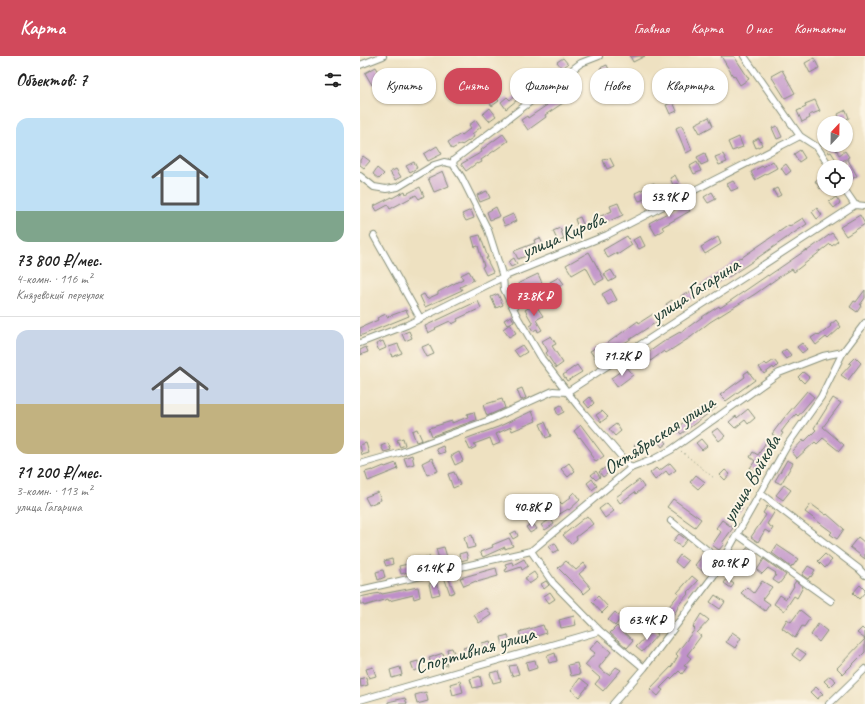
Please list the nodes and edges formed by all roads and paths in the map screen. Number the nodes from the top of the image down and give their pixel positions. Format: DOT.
graph roads {
  1 [pos="383,56"];
  2 [pos="599,56"];
  3 [pos="744,56"];
  4 [pos="360,65"];
  5 [pos="800,136"];
  6 [pos="825,160"];
  7 [pos="453,164"];
  8 [pos="360,176"];
  9 [pos="849,196"];
  10 [pos="854,204"];
  11 [pos="865,206"];
  12 [pos="374,236"];
  13 [pos="503,277"];
  14 [pos="420,318"];
  15 [pos="865,323"];
  16 [pos="360,343"];
  17 [pos="843,352"];
  18 [pos="566,392"];
  19 [pos="676,446"];
  20 [pos="360,464"];
  21 [pos="630,468"];
  22 [pos="714,478"];
  23 [pos="761,494"];
  24 [pos="671,521"];
  25 [pos="738,535"];
  26 [pos="531,551"];
  27 [pos="722,562"];
  28 [pos="865,575"];
  29 [pos="360,590"];
  30 [pos="831,601"];
  31 [pos="600,631"];
  32 [pos="644,668"];
  33 [pos="865,669"];
  34 [pos="360,700"];
  35 [pos="613,704"];
  36 [pos="829,704"];
  1 -- 4 [label="street"];
  2 -- 7 [label="street"];
  3 -- 5 [label="street"];
  5 -- 6 [label="street"];
  5 -- 13 [label="street, улица Кирова"];
  7 -- 8 [label="street"];
  7 -- 13 [label="street"];
  9 -- 10 [label="street"];
  10 -- 11 [label="street"];
  10 -- 18 [label="street, улица Гагарина"];
  12 -- 14 [label="street"];
  13 -- 14 [label="street, улица Кирова"];
  13 -- 18 [label="street"];
  14 -- 16 [label="street, улица Кирова"];
  15 -- 17 [label="street, улица Войкова"];
  17 -- 19 [label="street, Октябрьская улица"];
  17 -- 23 [label="street, улица Войкова"];
  18 -- 20 [label="street, улица Гагарина"];
  18 -- 21 [label="street"];
  19 -- 21 [label="street, Октябрьская улица"];
  19 -- 22 [label="path"];
  21 -- 26 [label="street, Октябрьская улица"];
  23 -- 25 [label="street, улица Войкова"];
  23 -- 28 [label="street"];
  24 -- 27 [label="street"];
  25 -- 27 [label="street, улица Войкова"];
  25 -- 30 [label="street"];
  26 -- 29 [label="street, Октябрьская улица"];
  26 -- 31 [label="street"];
  27 -- 32 [label="street, улица Войкова"];
  31 -- 32 [label="street"];
  31 -- 34 [label="street, Спортивная улица"];
  32 -- 35 [label="street, улица Войкова"];
  33 -- 36 [label="street"];
}
